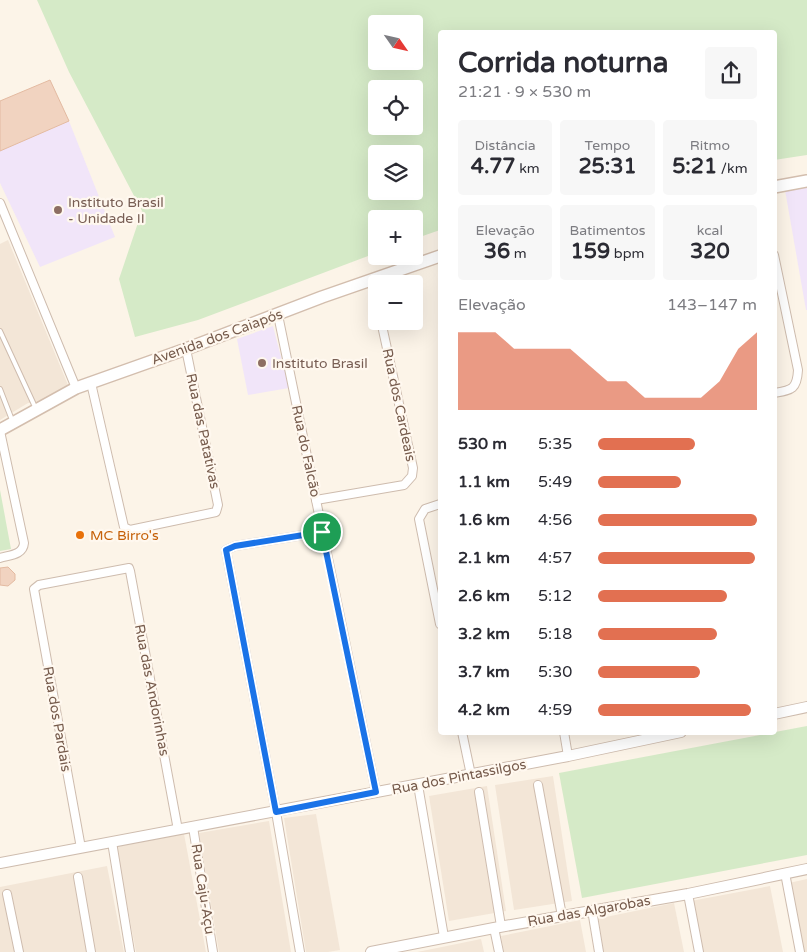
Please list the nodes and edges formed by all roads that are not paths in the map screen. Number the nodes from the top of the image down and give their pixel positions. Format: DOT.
graph roads {
  1 [pos="807,181"];
  2 [pos="777,186"];
  3 [pos="0,203"];
  4 [pos="438,257"];
  5 [pos="777,269"];
  6 [pos="386,275"];
  7 [pos="368,281"];
  8 [pos="278,315"];
  9 [pos="383,330"];
  10 [pos="0,331"];
  11 [pos="186,349"];
  12 [pos="798,370"];
  13 [pos="807,370"];
  14 [pos="91,382"];
  15 [pos="76,388"];
  16 [pos="0,389"];
  17 [pos="777,392"];
  18 [pos="36,409"];
  19 [pos="13,422"];
  20 [pos="0,431"];
  21 [pos="316,500"];
  22 [pos="438,504"];
  23 [pos="322,532"];
  24 [pos="0,558"];
  25 [pos="34,590"];
  26 [pos="438,614"];
  27 [pos="807,707"];
  28 [pos="777,713"];
  29 [pos="463,735"];
  30 [pos="564,735"];
  31 [pos="662,735"];
  32 [pos="568,756"];
  33 [pos="471,775"];
  34 [pos="418,785"];
  35 [pos="538,785"];
  36 [pos="376,792"];
  37 [pos="480,792"];
  38 [pos="276,812"];
  39 [pos="193,827"];
  40 [pos="178,830"];
  41 [pos="112,842"];
  42 [pos="81,848"];
  43 [pos="0,863"];
  44 [pos="807,869"];
  45 [pos="785,873"];
  46 [pos="78,877"];
  47 [pos="7,894"];
  48 [pos="688,894"];
  49 [pos="592,910"];
  50 [pos="562,916"];
  51 [pos="498,927"];
  52 [pos="444,937"];
  53 [pos="397,950"];
  54 [pos="18,952"];
  55 [pos="91,952"];
  56 [pos="130,952"];
  57 [pos="213,952"];
  58 [pos="300,952"];
  59 [pos="371,952"];
  60 [pos="499,952"];
  61 [pos="600,952"];
  62 [pos="699,952"];
  63 [pos="800,952"];
  1 -- 2 [label="main road"];
  3 -- 15 [label="street"];
  4 -- 6 [label="main road, Avenida dos Caiapós"];
  5 -- 12 [label="street"];
  7 -- 8 [label="main road, Avenida dos Caiapós"];
  8 -- 11 [label="main road, Avenida dos Caiapós"];
  8 -- 21 [label="street, Rua do Falcão"];
  9 -- 21 [label="street, Rua dos Cardeais"];
  10 -- 18 [label="lane"];
  11 -- 14 [label="main road, Avenida dos Caiapós"];
  11 -- 14 [label="street, Rua das Patativas"];
  12 -- 13 [label="street"];
  12 -- 17 [label="street"];
  14 -- 15 [label="main road, Avenida dos Caiapós"];
  15 -- 18 [label="main road, Avenida dos Caiapós"];
  16 -- 19 [label="lane"];
  18 -- 19 [label="main road, Avenida dos Caiapós"];
  19 -- 20 [label="main road, Avenida dos Caiapós"];
  20 -- 24 [label="street"];
  21 -- 23 [label="street, Rua do Falcão"];
  22 -- 26 [label="street"];
  23 -- 36 [label="street, Rua do Falcão"];
  23 -- 38 [label="street"];
  25 -- 40 [label="street, Rua das Andorinhas"];
  25 -- 42 [label="street, Rua dos Pardais"];
  27 -- 28 [label="street"];
  29 -- 33 [label="street"];
  30 -- 32 [label="street"];
  31 -- 32 [label="street, Rua dos Pintassilgos"];
  32 -- 33 [label="street, Rua dos Pintassilgos"];
  33 -- 34 [label="street, Rua dos Pintassilgos"];
  34 -- 36 [label="street, Rua dos Pintassilgos"];
  34 -- 52 [label="street"];
  35 -- 50 [label="street"];
  36 -- 38 [label="street, Rua dos Pintassilgos"];
  37 -- 51 [label="street"];
  38 -- 39 [label="street, Rua dos Pintassilgos"];
  38 -- 58 [label="street"];
  39 -- 40 [label="street, Rua dos Pintassilgos"];
  39 -- 57 [label="street, Rua Caju-Açu"];
  40 -- 41 [label="street, Rua dos Pintassilgos"];
  41 -- 42 [label="street, Rua dos Pintassilgos"];
  41 -- 56 [label="street"];
  42 -- 43 [label="street, Rua dos Pintassilgos"];
  44 -- 45 [label="street, Rua das Algarobas"];
  45 -- 48 [label="street, Rua das Algarobas"];
  45 -- 63 [label="street"];
  46 -- 55 [label="street"];
  47 -- 54 [label="street"];
  48 -- 49 [label="street, Rua das Algarobas"];
  48 -- 62 [label="street"];
  49 -- 50 [label="street, Rua das Algarobas"];
  49 -- 61 [label="street"];
  50 -- 51 [label="street, Rua das Algarobas"];
  51 -- 52 [label="street, Rua das Algarobas"];
  51 -- 60 [label="street"];
  52 -- 53 [label="street, Rua das Algarobas"];
  53 -- 59 [label="street, Rua das Algarobas"];
}
